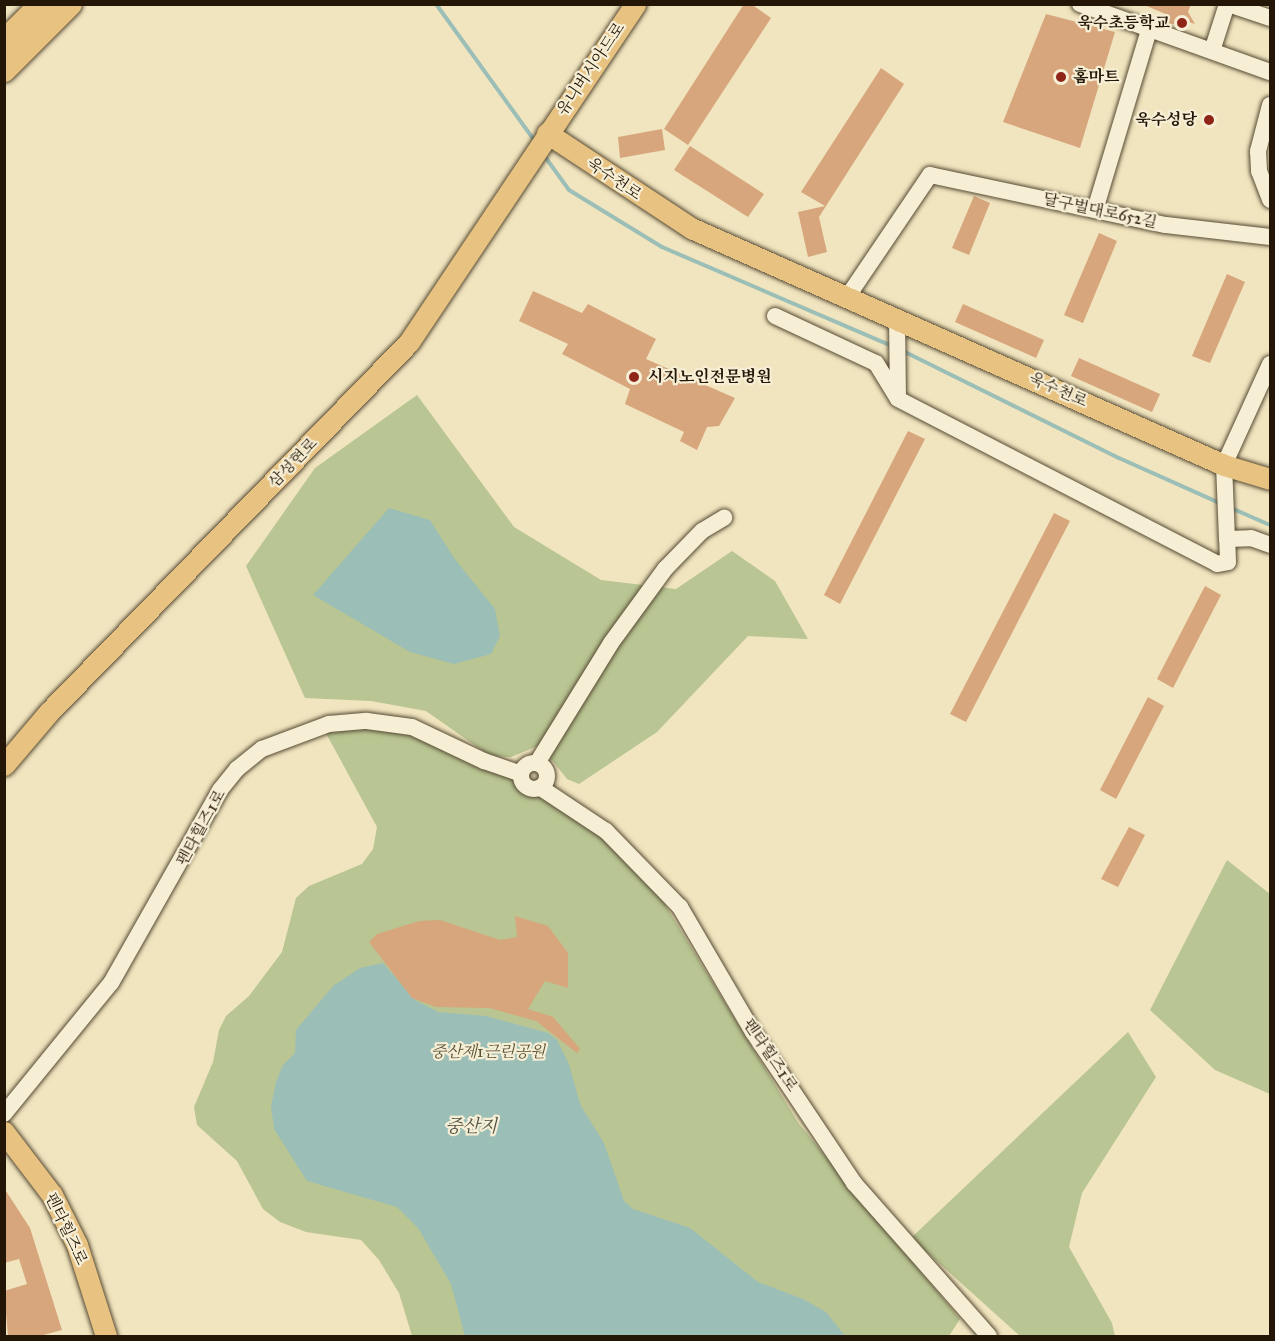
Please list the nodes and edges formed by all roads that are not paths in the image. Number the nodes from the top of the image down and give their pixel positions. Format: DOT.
graph roads {
  1 [pos="42,4"];
  2 [pos="70,4"];
  3 [pos="635,4"];
  4 [pos="1080,4"];
  5 [pos="1228,4"];
  6 [pos="1270,18"];
  7 [pos="1149,30"];
  8 [pos="4,42"];
  9 [pos="1212,51"];
  10 [pos="4,70"];
  11 [pos="1270,72"];
  12 [pos="1270,105"];
  13 [pos="547,133"];
  14 [pos="1270,200"];
  15 [pos="1095,210"];
  16 [pos="1270,237"];
  17 [pos="848,296"];
  18 [pos="775,316"];
  19 [pos="897,318"];
  20 [pos="1270,364"];
  21 [pos="898,399"];
  22 [pos="1224,465"];
  23 [pos="1270,479"];
  24 [pos="724,518"];
  25 [pos="1227,539"];
  26 [pos="1270,545"];
  27 [pos="537,763"];
  28 [pos="4,765"];
  29 [pos="520,774"];
  30 [pos="541,788"];
  31 [pos="4,1114"];
  32 [pos="4,1132"];
  33 [pos="106,1336"];
  34 [pos="989,1336"];
  1 -- 8 [label="highway"];
  2 -- 10 [label="highway"];
  3 -- 13 [label="main road, 유니버시아드로"];
  4 -- 7 [label="street"];
  5 -- 6 [label="street"];
  5 -- 9 [label="street"];
  7 -- 9 [label="street"];
  7 -- 15 [label="street"];
  9 -- 11 [label="street"];
  12 -- 14 [label="street"];
  13 -- 17 [label="main road, 욱수천로"];
  13 -- 28 [label="main road, 삼성현로"];
  15 -- 16 [label="street, 달구벌대로652길"];
  15 -- 17 [label="street, 달구벌대로652길"];
  17 -- 19 [label="main road, 욱수천로"];
  18 -- 21 [label="street"];
  19 -- 21 [label="street"];
  19 -- 22 [label="main road, 욱수천로"];
  20 -- 22 [label="street"];
  21 -- 25 [label="street"];
  22 -- 23 [label="main road, 욱수천로"];
  22 -- 25 [label="street"];
  24 -- 27 [label="street"];
  25 -- 26 [label="street"];
  27 -- 29 [label="street"];
  27 -- 30 [label="street"];
  29 -- 30 [label="street"];
  29 -- 31 [label="street, 펜타힐즈1로"];
  30 -- 34 [label="street, 펜타힐즈1로"];
  32 -- 33 [label="main road, 펜타힐즈로"];
}
